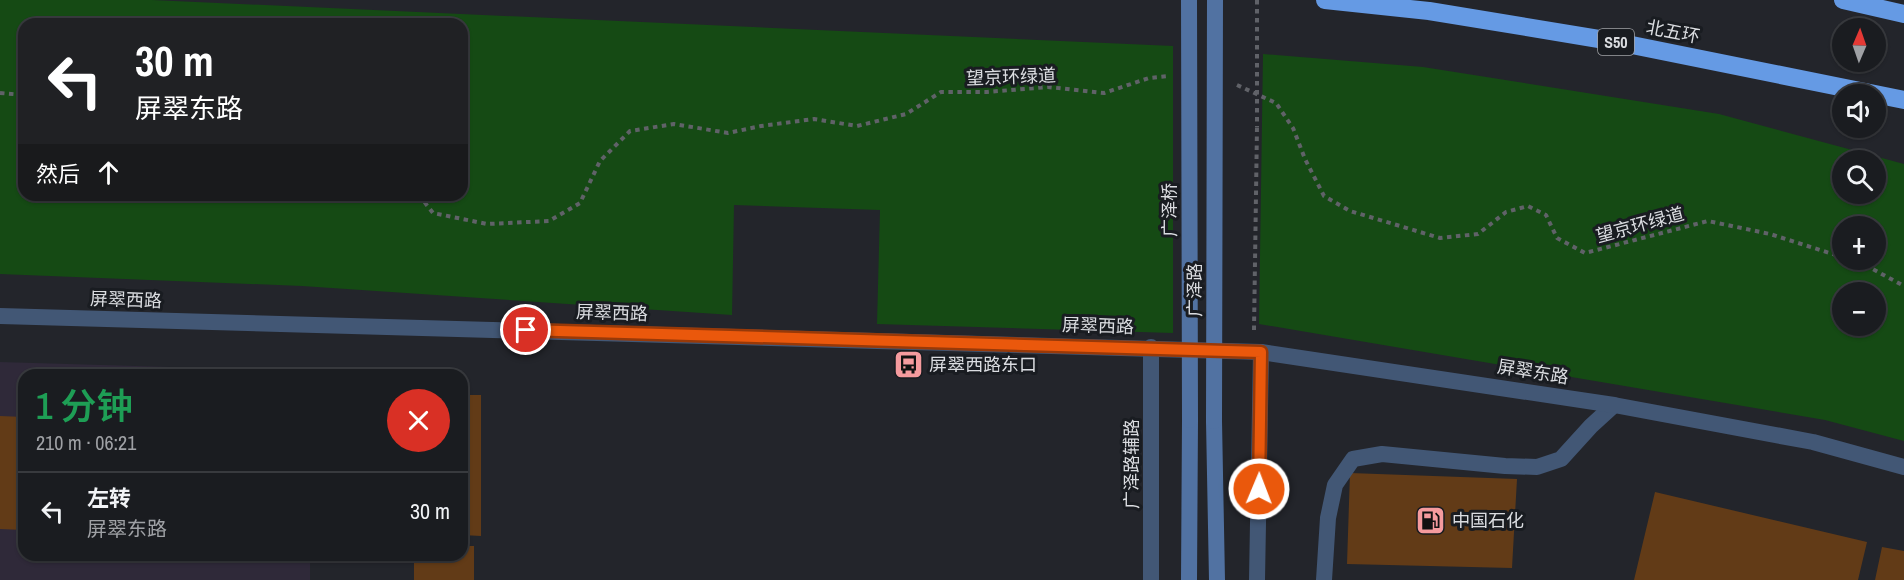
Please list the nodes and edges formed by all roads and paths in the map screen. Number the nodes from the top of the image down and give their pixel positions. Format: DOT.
graph roads {
  1 [pos="1189,0"];
  2 [pos="1215,0"];
  3 [pos="1257,0"];
  4 [pos="1325,0"];
  5 [pos="1843,0"];
  6 [pos="1904,14"];
  7 [pos="1170,76"];
  8 [pos="1231,83"];
  9 [pos="0,93"];
  10 [pos="18,94"];
  11 [pos="1900,100"];
  12 [pos="424,201"];
  13 [pos="1832,254"];
  14 [pos="1874,270"];
  15 [pos="1904,286"];
  16 [pos="0,316"];
  17 [pos="1151,347"];
  18 [pos="1258,351"];
  19 [pos="1614,405"];
  20 [pos="1904,467"];
  21 [pos="1151,580"];
  22 [pos="1189,580"];
  23 [pos="1217,580"];
  24 [pos="1257,580"];
  25 [pos="1324,580"];
  1 -- 22 [label="main road, 广泽桥, bridge"];
  2 -- 23 [label="main road, 广泽路, bridge"];
  3 -- 18 [label="path, bridge"];
  4 -- 11 [label="highway, 北五环 / S50"];
  5 -- 6 [label="highway"];
  7 -- 12 [label="path, 望京环绿道"];
  8 -- 13 [label="path, 望京环绿道"];
  9 -- 10 [label="path"];
  14 -- 15 [label="path"];
  16 -- 17 [label="street, 屏翠西路"];
  17 -- 18 [label="street, 屏翠东路"];
  17 -- 21 [label="street, 广泽路辅路"];
  18 -- 19 [label="street, 屏翠东路"];
  18 -- 24 [label="street"];
  19 -- 20 [label="street, 屏翠东路"];
  19 -- 25 [label="street"];
}
